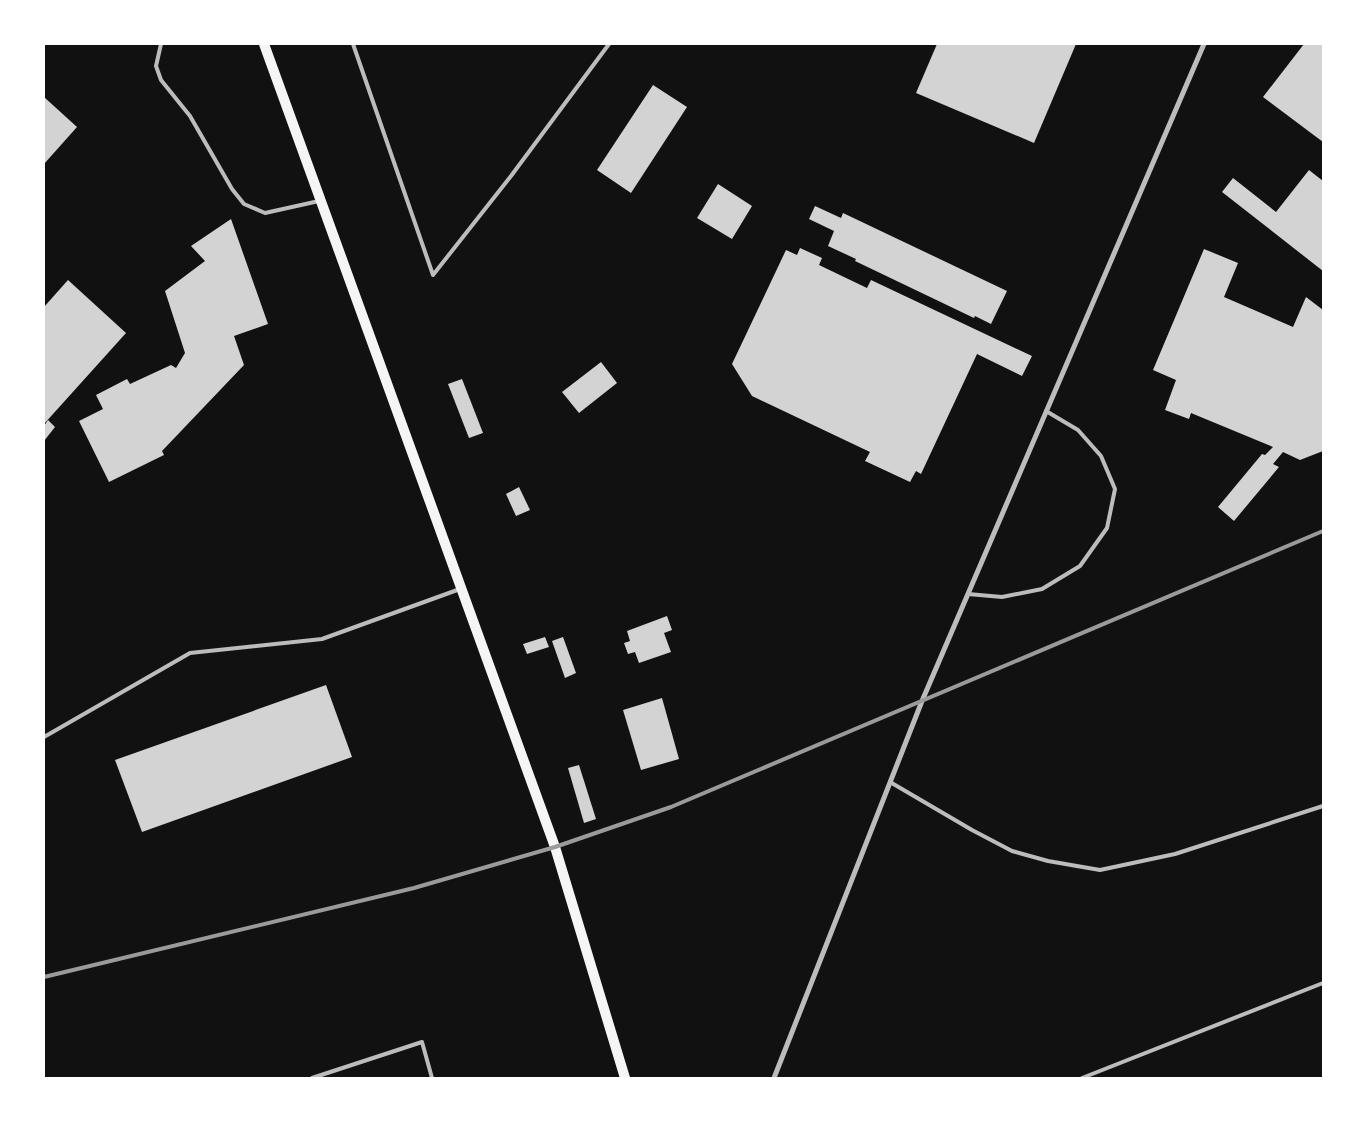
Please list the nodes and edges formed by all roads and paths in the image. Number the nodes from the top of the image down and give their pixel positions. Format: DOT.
graph roads {
  1 [pos="161,44"];
  2 [pos="264,44"];
  3 [pos="353,44"];
  4 [pos="609,44"];
  5 [pos="1204,44"];
  6 [pos="322,201"];
  7 [pos="1046,411"];
  8 [pos="462,588"];
  9 [pos="968,594"];
  10 [pos="44,737"];
  11 [pos="890,782"];
  12 [pos="1323,806"];
  13 [pos="1323,983"];
  14 [pos="312,1078"];
  15 [pos="432,1078"];
  16 [pos="625,1078"];
  17 [pos="774,1078"];
  18 [pos="1082,1078"];
  1 -- 6 [label="lane"];
  2 -- 6 [label="main road"];
  3 -- 4 [label="lane"];
  5 -- 7 [label="street"];
  6 -- 8 [label="main road"];
  7 -- 9 [label="street"];
  7 -- 9 [label="lane"];
  8 -- 10 [label="lane"];
  8 -- 16 [label="main road"];
  9 -- 11 [label="street"];
  11 -- 12 [label="lane"];
  11 -- 17 [label="street"];
  13 -- 18 [label="lane"];
  14 -- 15 [label="lane"];
}
